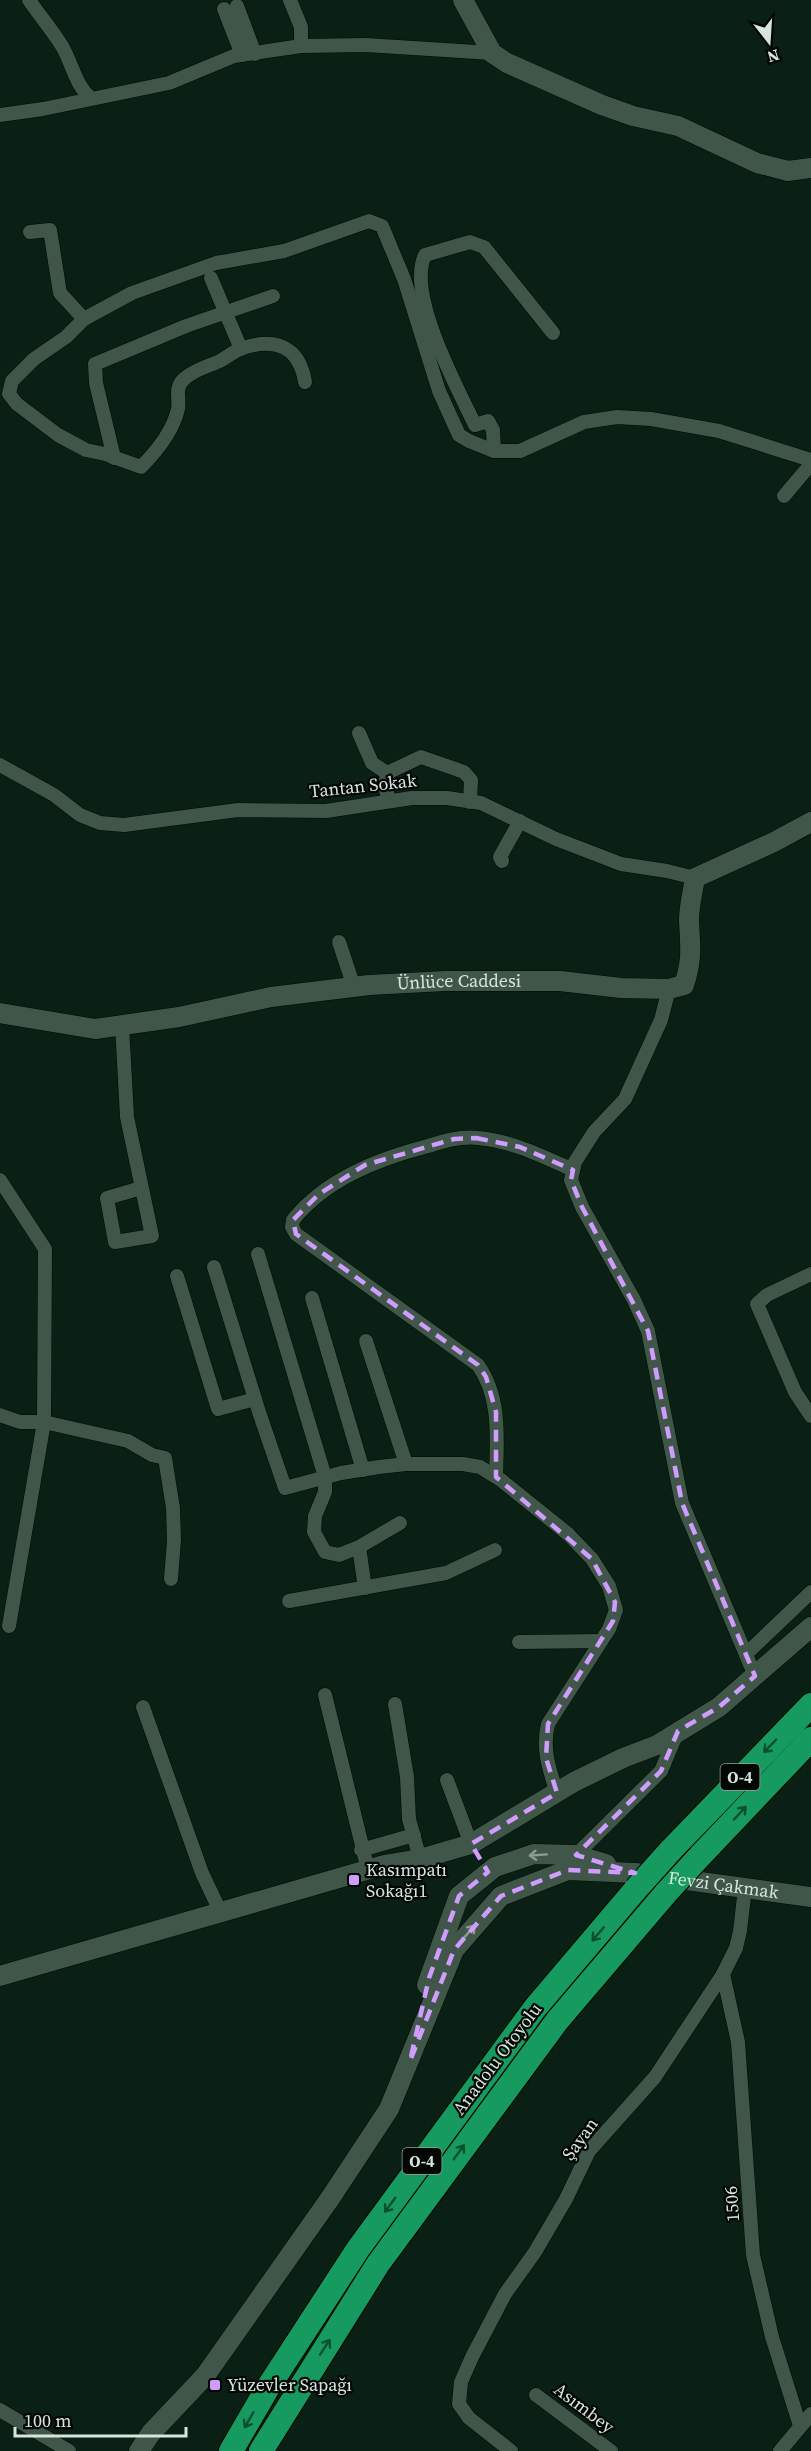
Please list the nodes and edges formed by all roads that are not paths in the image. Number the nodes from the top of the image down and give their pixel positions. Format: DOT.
graph roads {
  1 [pos="29,0"];
  2 [pos="290,0"];
  3 [pos="463,0"];
  4 [pos="230,7"];
  5 [pos="301,46"];
  6 [pos="492,53"];
  7 [pos="248,54"];
  8 [pos="91,98"];
  9 [pos="0,115"];
  10 [pos="811,168"];
  11 [pos="30,232"];
  12 [pos="211,278"];
  13 [pos="273,296"];
  14 [pos="225,313"];
  15 [pos="84,319"];
  16 [pos="553,333"];
  17 [pos="241,349"];
  18 [pos="305,382"];
  19 [pos="494,451"];
  20 [pos="114,458"];
  21 [pos="811,462"];
  22 [pos="784,496"];
  23 [pos="360,733"];
  24 [pos="0,765"];
  25 [pos="387,773"];
  26 [pos="390,801"];
  27 [pos="470,802"];
  28 [pos="520,821"];
  29 [pos="811,822"];
  30 [pos="502,861"];
  31 [pos="695,878"];
  32 [pos="339,942"];
  33 [pos="354,987"];
  34 [pos="669,989"];
  35 [pos="0,1012"];
  36 [pos="122,1025"];
  37 [pos="573,1170"];
  38 [pos="0,1180"];
  39 [pos="141,1188"];
  40 [pos="258,1254"];
  41 [pos="214,1268"];
  42 [pos="811,1275"];
  43 [pos="177,1276"];
  44 [pos="312,1298"];
  45 [pos="366,1341"];
  46 [pos="255,1399"];
  47 [pos="0,1415"];
  48 [pos="811,1416"];
  49 [pos="44,1422"];
  50 [pos="406,1464"];
  51 [pos="363,1470"];
  52 [pos="325,1477"];
  53 [pos="496,1477"];
  54 [pos="400,1523"];
  55 [pos="359,1547"];
  56 [pos="495,1550"];
  57 [pos="171,1579"];
  58 [pos="365,1588"];
  59 [pos="811,1592"];
  60 [pos="289,1601"];
  61 [pos="9,1626"];
  62 [pos="811,1627"];
  63 [pos="601,1641"];
  64 [pos="519,1642"];
  65 [pos="746,1654"];
  66 [pos="755,1676"];
  67 [pos="326,1695"];
  68 [pos="395,1704"];
  69 [pos="811,1705"];
  70 [pos="143,1707"];
  71 [pos="678,1731"];
  72 [pos="811,1739"];
  73 [pos="447,1780"];
  74 [pos="557,1793"];
  75 [pos="414,1835"];
  76 [pos="471,1844"];
  77 [pos="362,1850"];
  78 [pos="576,1855"];
  79 [pos="420,1859"];
  80 [pos="509,1861"];
  81 [pos="368,1870"];
  82 [pos="482,1876"];
  83 [pos="636,1881"];
  84 [pos="745,1888"];
  85 [pos="505,1893"];
  86 [pos="811,1897"];
  87 [pos="221,1913"];
  88 [pos="723,1974"];
  89 [pos="0,1976"];
  90 [pos="410,2061"];
  91 [pos="536,2395"];
  92 [pos="0,2410"];
  93 [pos="811,2414"];
  94 [pos="800,2426"];
  95 [pos="69,2451"];
  96 [pos="139,2451"];
  97 [pos="231,2451"];
  98 [pos="261,2451"];
  99 [pos="511,2451"];
  100 [pos="611,2451"];
  101 [pos="780,2451"];
  1 -- 8 [label="street"];
  2 -- 5 [label="street"];
  3 -- 6 [label="street"];
  4 -- 7 [label="street"];
  5 -- 6 [label="street"];
  5 -- 7 [label="street"];
  6 -- 10 [label="street"];
  7 -- 8 [label="street"];
  8 -- 9 [label="street"];
  11 -- 15 [label="street"];
  12 -- 14 [label="street"];
  13 -- 14 [label="street"];
  14 -- 17 [label="street"];
  14 -- 20 [label="street"];
  15 -- 19 [label="street"];
  15 -- 20 [label="street"];
  16 -- 19 [label="street"];
  17 -- 18 [label="street"];
  17 -- 20 [label="street"];
  19 -- 21 [label="street"];
  21 -- 22 [label="street"];
  23 -- 25 [label="street"];
  24 -- 26 [label="street, Tantan Sokak"];
  25 -- 26 [label="street"];
  25 -- 27 [label="street"];
  26 -- 27 [label="street, Tantan Sokak"];
  27 -- 28 [label="street, Tantan Sokak"];
  28 -- 30 [label="street"];
  28 -- 31 [label="street, Tantan Sokak"];
  29 -- 31 [label="street"];
  31 -- 34 [label="street"];
  32 -- 33 [label="street"];
  33 -- 34 [label="street, Ünlüce Caddesi"];
  33 -- 36 [label="street, Ünlüce Caddesi"];
  34 -- 37 [label="street"];
  35 -- 36 [label="street, Ünlüce Caddesi"];
  36 -- 39 [label="street"];
  37 -- 53 [label="street"];
  37 -- 65 [label="street"];
  38 -- 49 [label="street"];
  40 -- 52 [label="street"];
  41 -- 46 [label="street"];
  42 -- 48 [label="street"];
  43 -- 46 [label="street"];
  44 -- 51 [label="street"];
  45 -- 50 [label="street"];
  46 -- 52 [label="street"];
  47 -- 49 [label="street"];
  49 -- 57 [label="street"];
  49 -- 61 [label="street"];
  50 -- 51 [label="street"];
  50 -- 53 [label="street"];
  51 -- 52 [label="street"];
  52 -- 55 [label="street"];
  53 -- 63 [label="street"];
  54 -- 55 [label="street"];
  55 -- 58 [label="street"];
  56 -- 58 [label="street"];
  58 -- 60 [label="street"];
  59 -- 65 [label="street"];
  62 -- 66 [label="street"];
  63 -- 64 [label="street"];
  63 -- 74 [label="street"];
  65 -- 66 [label="street"];
  66 -- 71 [label="street"];
  67 -- 77 [label="street"];
  68 -- 75 [label="street"];
  69 -- 83 [label="highway, Anadolu Otoyolu / O-4, one-way, bridge"];
  70 -- 87 [label="street"];
  71 -- 74 [label="street"];
  71 -- 78 [label="street"];
  98 -- 72 [label="highway, Anadolu Otoyolu / O-4, one-way, bridge"];
  73 -- 76 [label="street"];
  74 -- 76 [label="street"];
  75 -- 77 [label="street"];
  75 -- 79 [label="street"];
  76 -- 79 [label="street"];
  76 -- 82 [label="street"];
  77 -- 81 [label="street"];
  78 -- 80 [label="street, one-way"];
  78 -- 83 [label="street"];
  79 -- 81 [label="street"];
  80 -- 82 [label="street"];
  80 -- 85 [label="street"];
  81 -- 87 [label="street"];
  82 -- 85 [label="street"];
  82 -- 90 [label="street"];
  83 -- 84 [label="street, Fevzi Çakmak"];
  83 -- 85 [label="street"];
  83 -- 97 [label="highway, Anadolu Otoyolu / O-4, one-way"];
  84 -- 86 [label="street, Fevzi Çakmak"];
  84 -- 88 [label="street, Şayan"];
  90 -- 85 [label="street, one-way"];
  87 -- 89 [label="street"];
  88 -- 94 [label="street, 1506"];
  88 -- 99 [label="street, Şayan"];
  90 -- 96 [label="street"];
  91 -- 100 [label="street, Asımbey"];
  92 -- 95 [label="street"];
  93 -- 94 [label="street"];
  94 -- 101 [label="street"];
}
